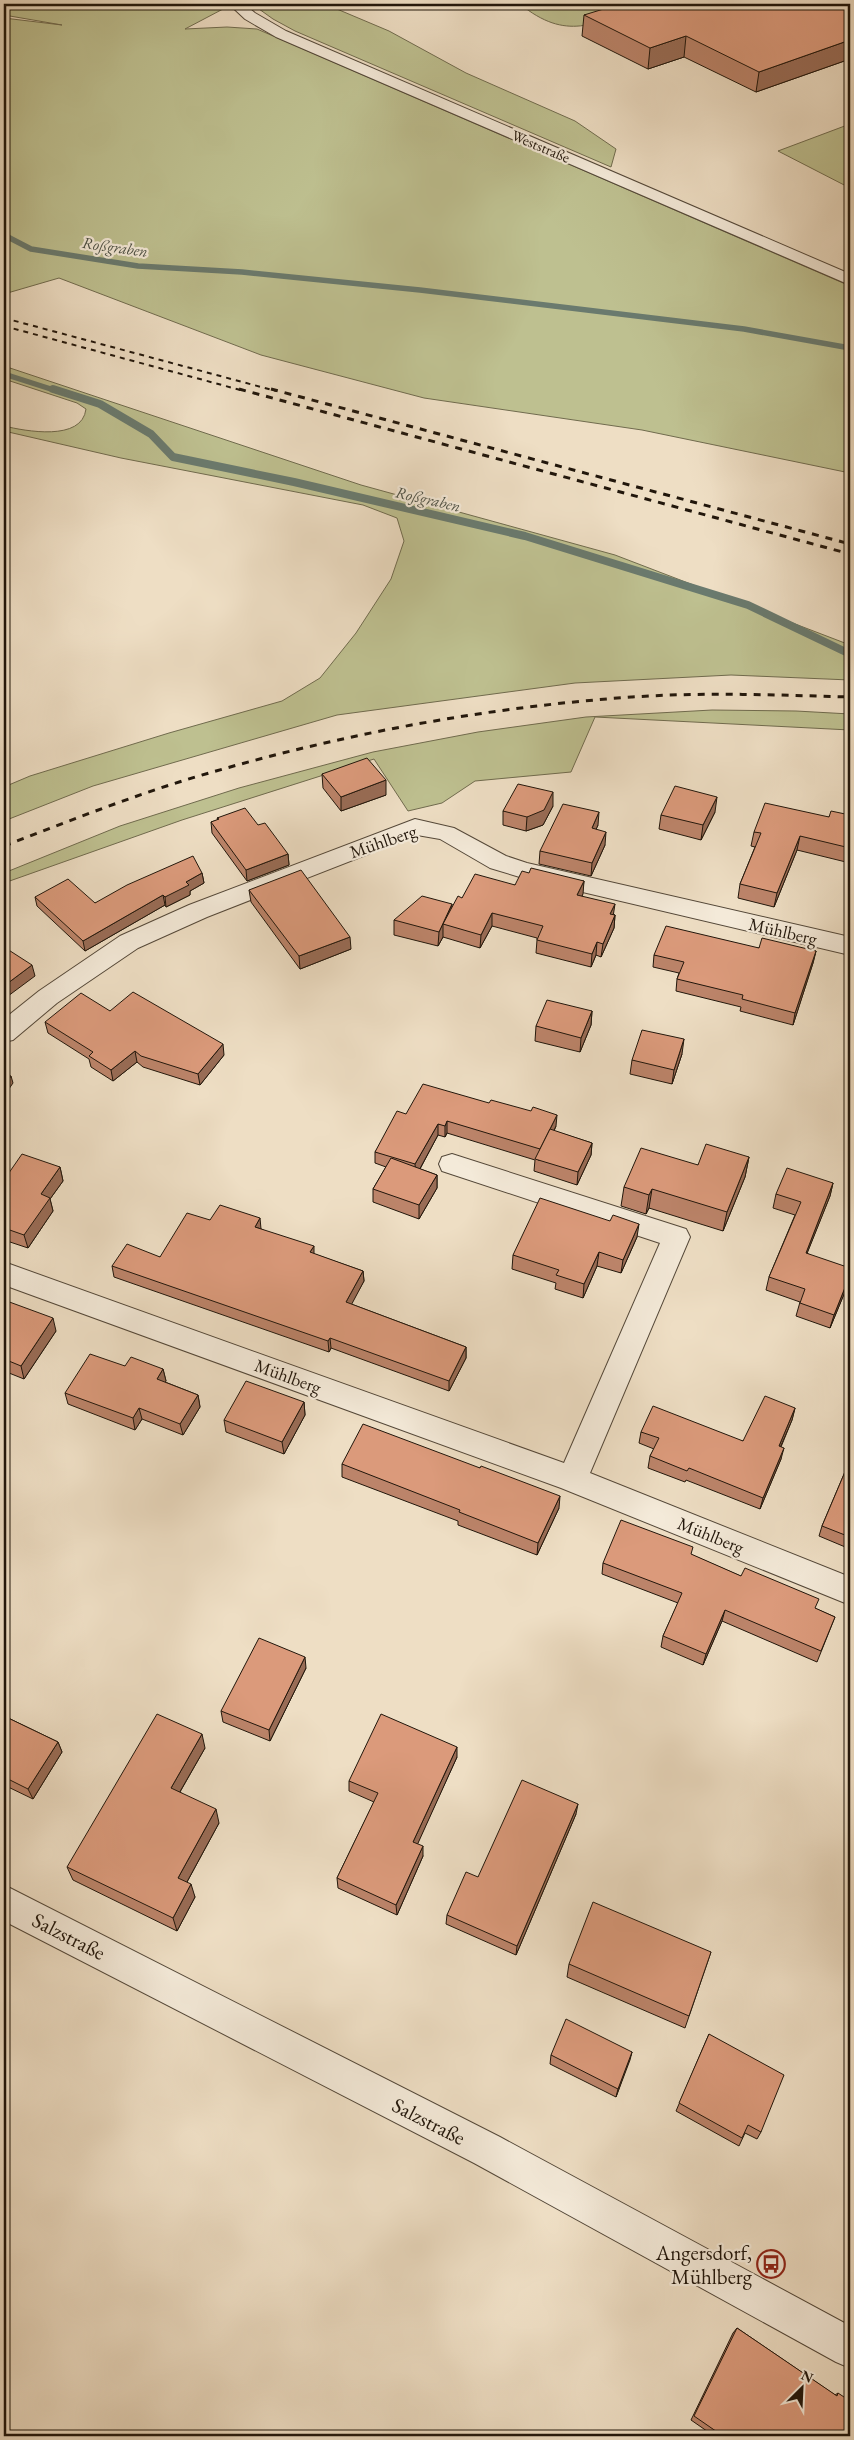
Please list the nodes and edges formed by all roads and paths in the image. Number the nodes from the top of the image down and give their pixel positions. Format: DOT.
graph roads {
  1 [pos="236,4"];
  2 [pos="850,280"];
  3 [pos="850,946"];
  4 [pos="4,1033"];
  5 [pos="452,1164"];
  6 [pos="4,1273"];
  7 [pos="572,1479"];
  8 [pos="850,1590"];
  9 [pos="4,1902"];
  10 [pos="850,2348"];
  1 -- 2 [label="street, Weststraße"];
  3 -- 4 [label="street, Mühlberg"];
  5 -- 7 [label="street"];
  6 -- 7 [label="street, Mühlberg"];
  7 -- 8 [label="street, Mühlberg"];
  9 -- 10 [label="street, Salzstraße"];
}
